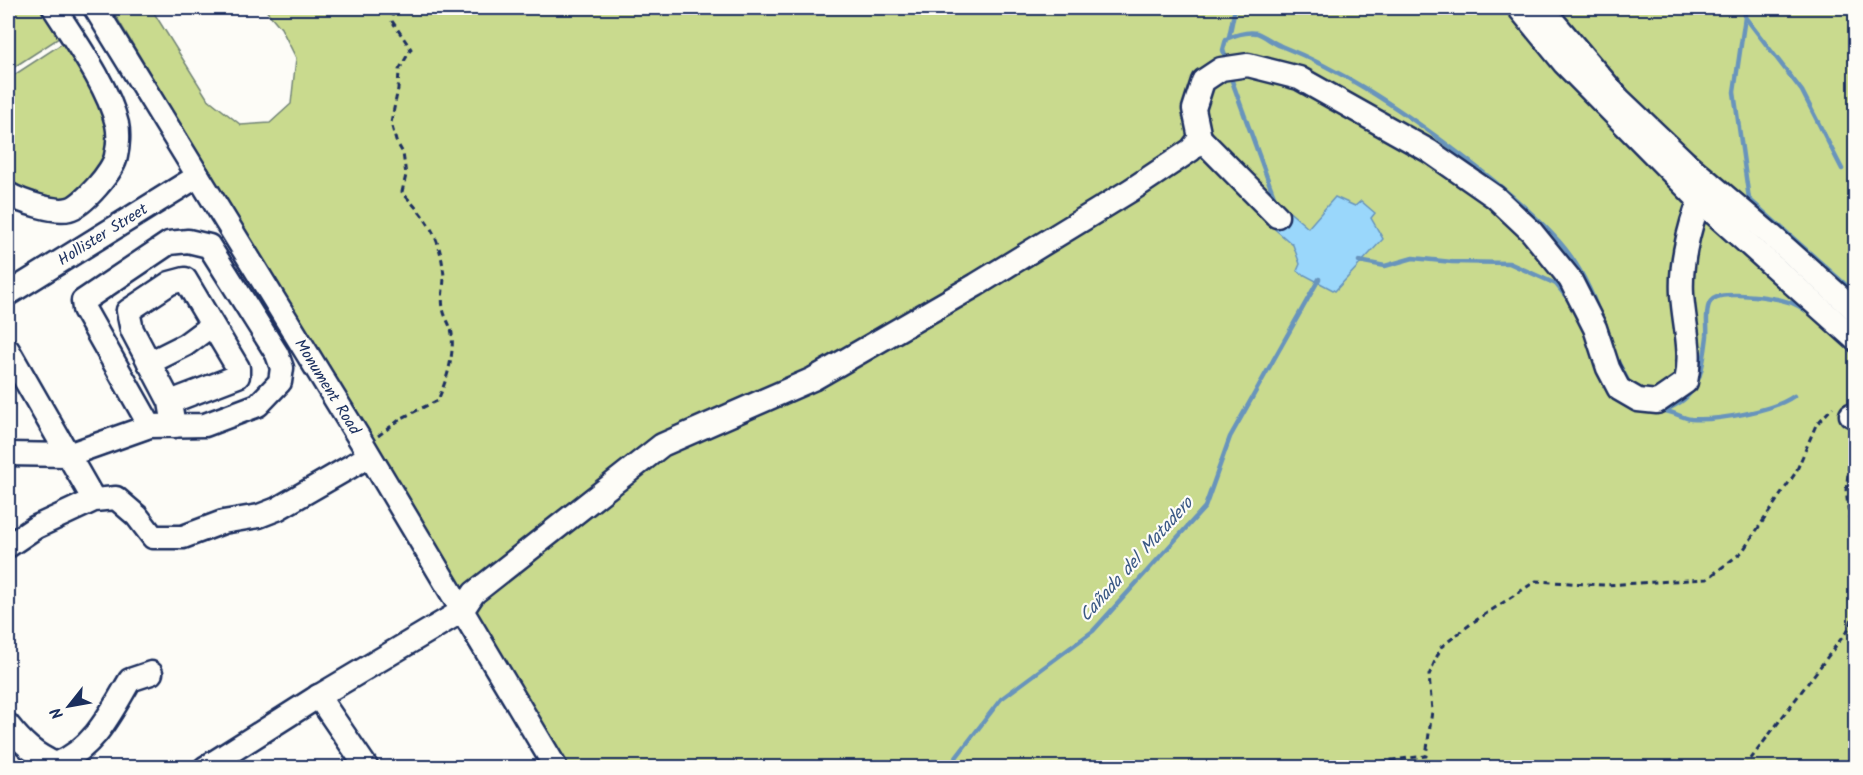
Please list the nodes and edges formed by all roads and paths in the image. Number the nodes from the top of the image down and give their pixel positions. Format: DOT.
graph roads {
  1 [pos="54,8"];
  2 [pos="95,8"];
  3 [pos="393,8"];
  4 [pos="1519,8"];
  5 [pos="1542,8"];
  6 [pos="1200,138"];
  7 [pos="198,176"];
  8 [pos="1703,191"];
  9 [pos="8,194"];
  10 [pos="1277,216"];
  11 [pos="8,294"];
  12 [pos="1856,311"];
  13 [pos="212,325"];
  14 [pos="1856,340"];
  15 [pos="8,350"];
  16 [pos="149,363"];
  17 [pos="170,402"];
  18 [pos="1853,416"];
  19 [pos="150,426"];
  20 [pos="174,426"];
  21 [pos="366,451"];
  22 [pos="8,454"];
  23 [pos="68,455"];
  24 [pos="94,500"];
  25 [pos="8,546"];
  26 [pos="1856,574"];
  27 [pos="1856,598"];
  28 [pos="462,611"];
  29 [pos="151,673"];
  30 [pos="318,696"];
  31 [pos="8,725"];
  32 [pos="232,760"];
  33 [pos="205,768"];
  34 [pos="367,768"];
  35 [pos="556,768"];
  36 [pos="1328,768"];
  37 [pos="1744,768"];
  1 -- 9 [label="street"];
  2 -- 7 [label="street, Monument Road"];
  3 -- 21 [label="path"];
  4 -- 8 [label="street"];
  5 -- 8 [label="street"];
  6 -- 8 [label="street"];
  6 -- 10 [label="street"];
  6 -- 28 [label="street"];
  7 -- 11 [label="street, Hollister Street"];
  7 -- 21 [label="street, Monument Road"];
  8 -- 12 [label="street"];
  8 -- 14 [label="street"];
  13 -- 16 [label="street"];
  13 -- 16 [label="street"];
  13 -- 17 [label="street"];
  15 -- 23 [label="street"];
  16 -- 17 [label="street"];
  17 -- 20 [label="street"];
  18 -- 26 [label="path"];
  18 -- 36 [label="path"];
  19 -- 20 [label="street"];
  19 -- 20 [label="street"];
  19 -- 23 [label="street"];
  21 -- 24 [label="street"];
  21 -- 28 [label="street, Monument Road"];
  22 -- 23 [label="street"];
  23 -- 24 [label="street"];
  24 -- 25 [label="street"];
  27 -- 37 [label="path"];
  28 -- 30 [label="street"];
  28 -- 35 [label="street, Monument Road"];
  29 -- 31 [label="street"];
  30 -- 32 [label="street"];
  30 -- 34 [label="street"];
  32 -- 33 [label="street"];
}
